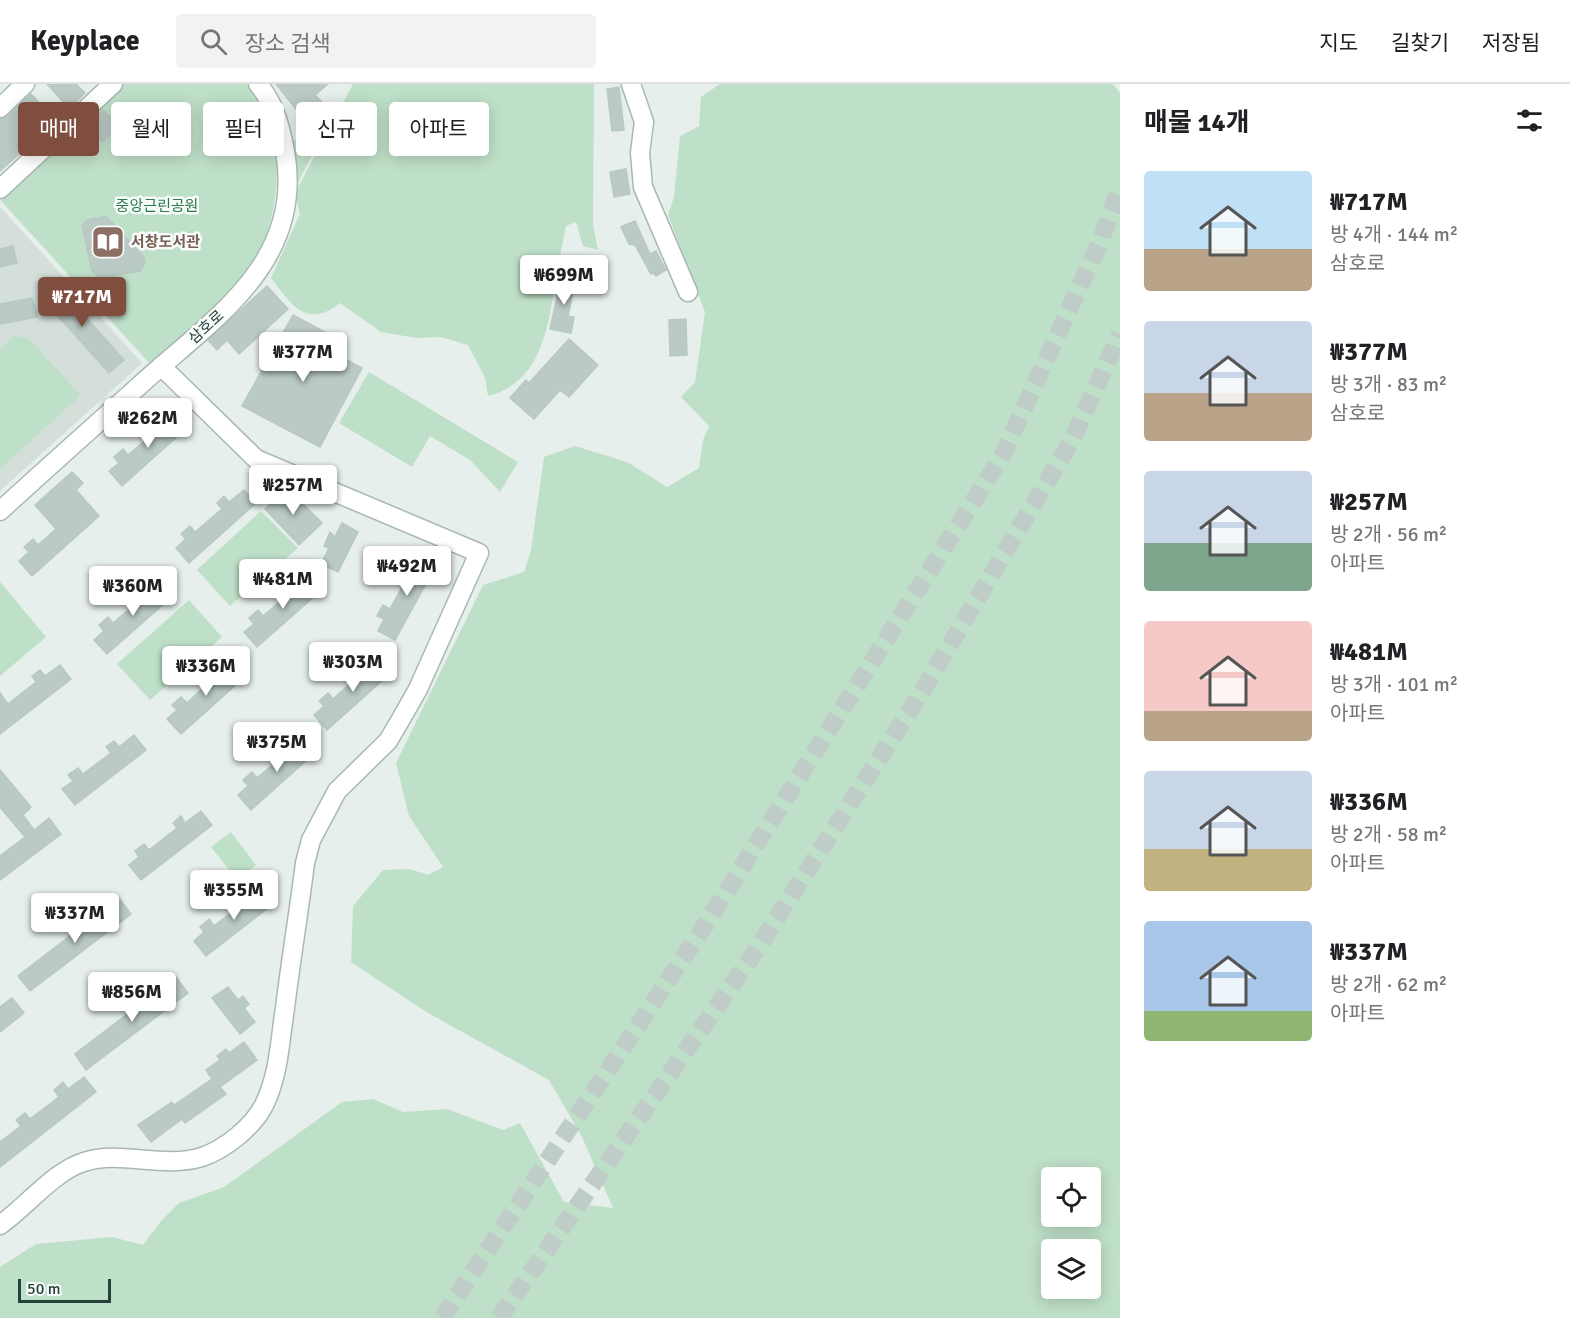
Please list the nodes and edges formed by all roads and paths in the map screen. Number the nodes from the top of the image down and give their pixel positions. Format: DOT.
graph roads {
  1 [pos="26,84"];
  2 [pos="113,84"];
  3 [pos="258,84"];
  4 [pos="631,84"];
  5 [pos="0,108"];
  6 [pos="0,189"];
  7 [pos="688,292"];
  8 [pos="161,366"];
  9 [pos="0,511"];
  10 [pos="0,1225"];
  1 -- 5 [label="street"];
  2 -- 6 [label="street"];
  3 -- 8 [label="street, 삼호로"];
  4 -- 7 [label="street"];
  8 -- 9 [label="street, 삼호로"];
  8 -- 10 [label="street"];
}
